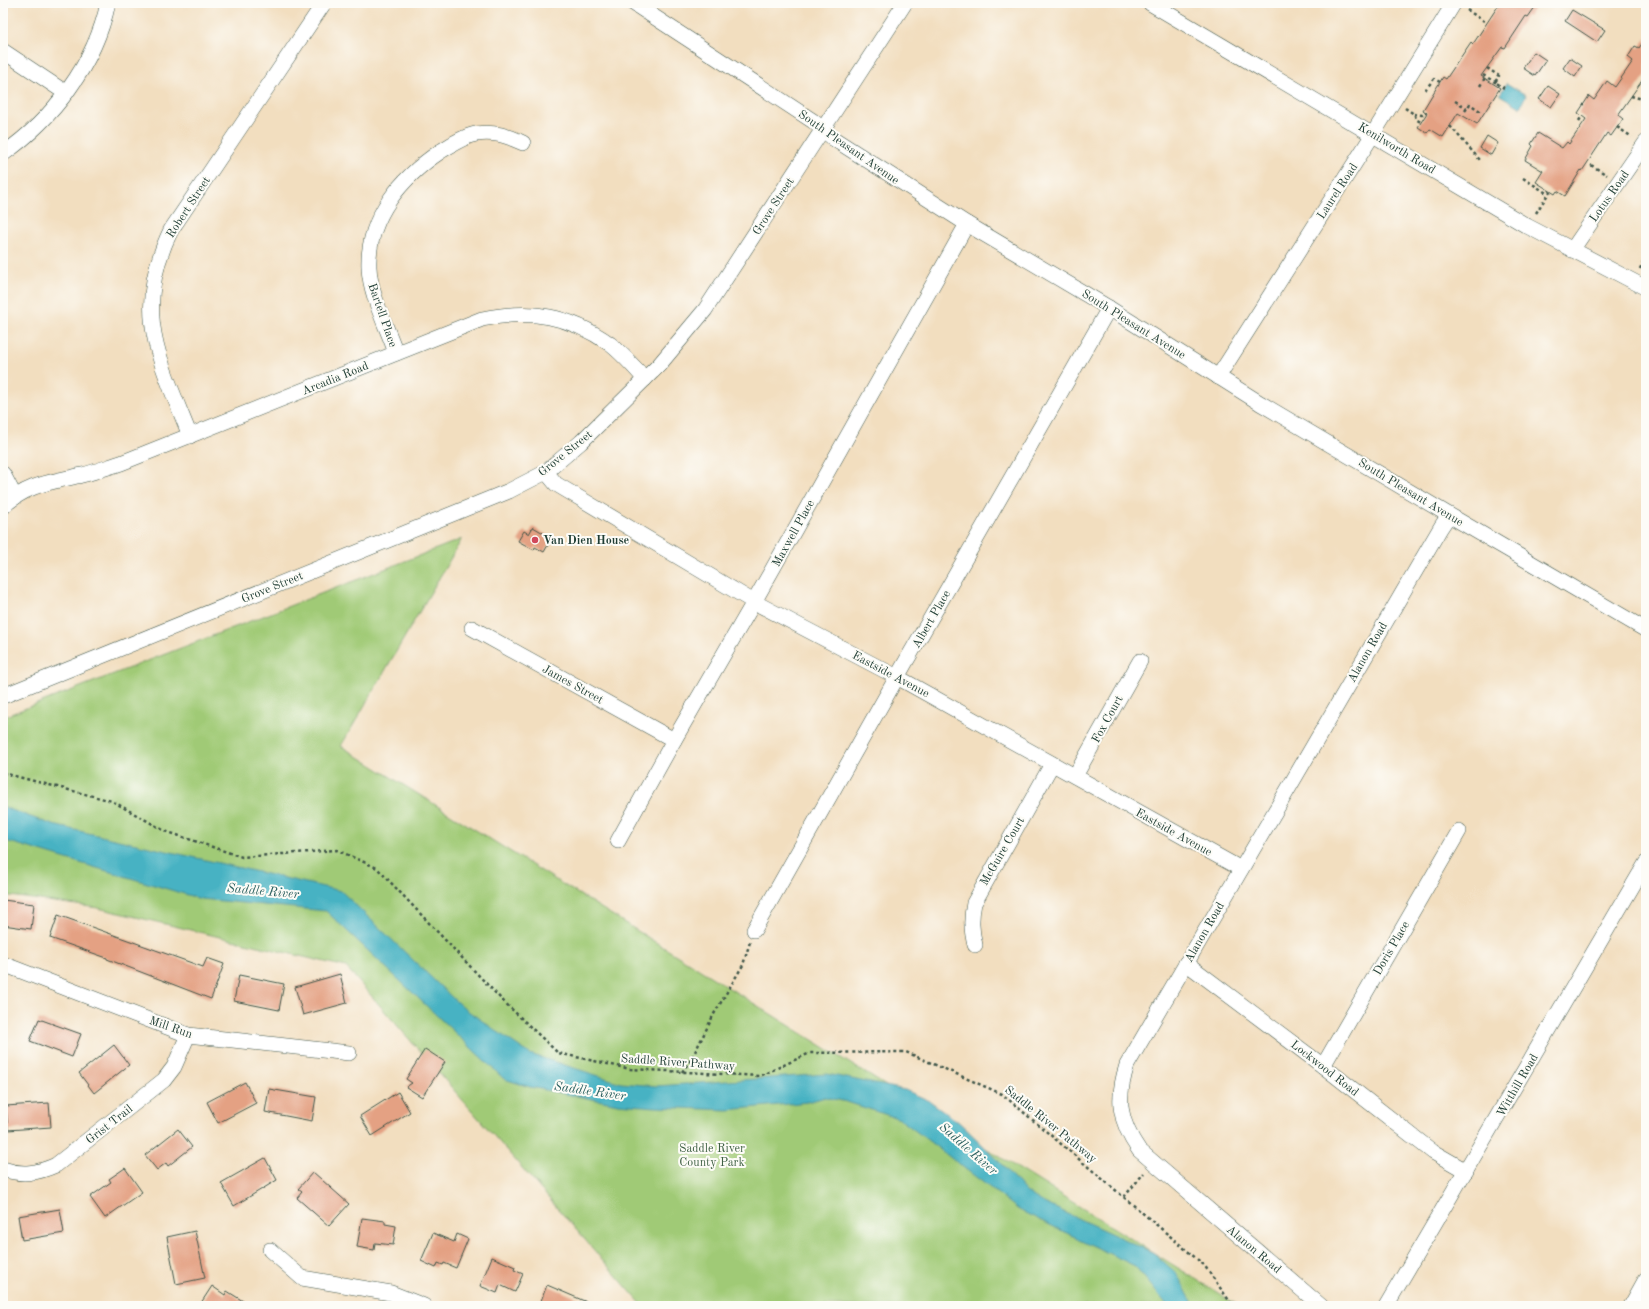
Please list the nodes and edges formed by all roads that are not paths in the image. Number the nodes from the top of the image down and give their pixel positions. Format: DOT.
graph roads {
  1 [pos="108,3"];
  2 [pos="324,3"];
  3 [pos="633,3"];
  4 [pos="905,3"];
  5 [pos="1150,3"];
  6 [pos="1460,6"];
  7 [pos="3,51"];
  8 [pos="66,93"];
  9 [pos="823,129"];
  10 [pos="1373,134"];
  11 [pos="1639,140"];
  12 [pos="523,143"];
  13 [pos="3,154"];
  14 [pos="967,224"];
  15 [pos="1572,250"];
  16 [pos="1646,288"];
  17 [pos="1109,308"];
  18 [pos="396,354"];
  19 [pos="1218,377"];
  20 [pos="645,379"];
  21 [pos="190,436"];
  22 [pos="546,472"];
  23 [pos="3,474"];
  24 [pos="15,497"];
  25 [pos="3,507"];
  26 [pos="1449,515"];
  27 [pos="754,602"];
  28 [pos="472,628"];
  29 [pos="1646,630"];
  30 [pos="1140,661"];
  31 [pos="897,677"];
  32 [pos="3,696"];
  33 [pos="674,740"];
  34 [pos="1052,764"];
  35 [pos="1075,776"];
  36 [pos="1459,831"];
  37 [pos="618,841"];
  38 [pos="1646,863"];
  39 [pos="1241,869"];
  40 [pos="754,930"];
  41 [pos="975,944"];
  42 [pos="1186,963"];
  43 [pos="3,964"];
  44 [pos="188,1035"];
  45 [pos="349,1053"];
  46 [pos="1323,1066"];
  47 [pos="3,1169"];
  48 [pos="1466,1171"];
  49 [pos="270,1250"];
  50 [pos="1646,1279"];
  51 [pos="424,1306"];
  52 [pos="1321,1306"];
  53 [pos="1386,1306"];
  54 [pos="1631,1306"];
  1 -- 8 [label="street"];
  2 -- 21 [label="street, Robert Street"];
  3 -- 9 [label="street, South Pleasant Avenue"];
  4 -- 9 [label="street, Grove Street"];
  5 -- 10 [label="street, Kenilworth Road"];
  6 -- 10 [label="street, Laurel Road"];
  7 -- 8 [label="street"];
  8 -- 13 [label="street"];
  9 -- 14 [label="street, South Pleasant Avenue"];
  9 -- 20 [label="street, Grove Street"];
  10 -- 15 [label="street, Kenilworth Road"];
  10 -- 19 [label="street, Laurel Road"];
  11 -- 15 [label="street, Lotus Road"];
  12 -- 18 [label="street, Bartell Place"];
  14 -- 17 [label="street, South Pleasant Avenue"];
  14 -- 27 [label="street, Maxwell Place"];
  15 -- 16 [label="street, Kenilworth Road"];
  17 -- 19 [label="street, South Pleasant Avenue"];
  17 -- 31 [label="street, Albert Place"];
  18 -- 20 [label="street, Arcadia Road"];
  18 -- 21 [label="street, Arcadia Road"];
  19 -- 26 [label="street, South Pleasant Avenue"];
  20 -- 22 [label="street, Grove Street"];
  21 -- 24 [label="street, Arcadia Road"];
  22 -- 27 [label="street, Eastside Avenue"];
  22 -- 32 [label="street, Grove Street"];
  23 -- 24 [label="street"];
  24 -- 25 [label="street, Arcadia Road"];
  26 -- 29 [label="street, South Pleasant Avenue"];
  26 -- 39 [label="street, Alanon Road"];
  27 -- 31 [label="street, Eastside Avenue"];
  27 -- 33 [label="street, Maxwell Place"];
  28 -- 33 [label="street, James Street"];
  30 -- 35 [label="street, Fox Court"];
  31 -- 34 [label="street, Eastside Avenue"];
  31 -- 40 [label="street, Albert Place"];
  33 -- 37 [label="street, Maxwell Place"];
  34 -- 35 [label="street, Eastside Avenue"];
  34 -- 41 [label="street, McGuire Court"];
  35 -- 39 [label="street, Eastside Avenue"];
  36 -- 46 [label="street, Doris Place"];
  38 -- 48 [label="street, Witthill Road"];
  39 -- 42 [label="street, Alanon Road"];
  42 -- 46 [label="street, Lockwood Road"];
  42 -- 52 [label="street, Alanon Road"];
  43 -- 44 [label="street, Mill Run"];
  44 -- 45 [label="street, Mill Run"];
  44 -- 47 [label="street, Grist Trail"];
  46 -- 48 [label="street, Lockwood Road"];
  48 -- 53 [label="street, Witthill Road"];
  49 -- 51 [label="street"];
  50 -- 54 [label="street"];
}
